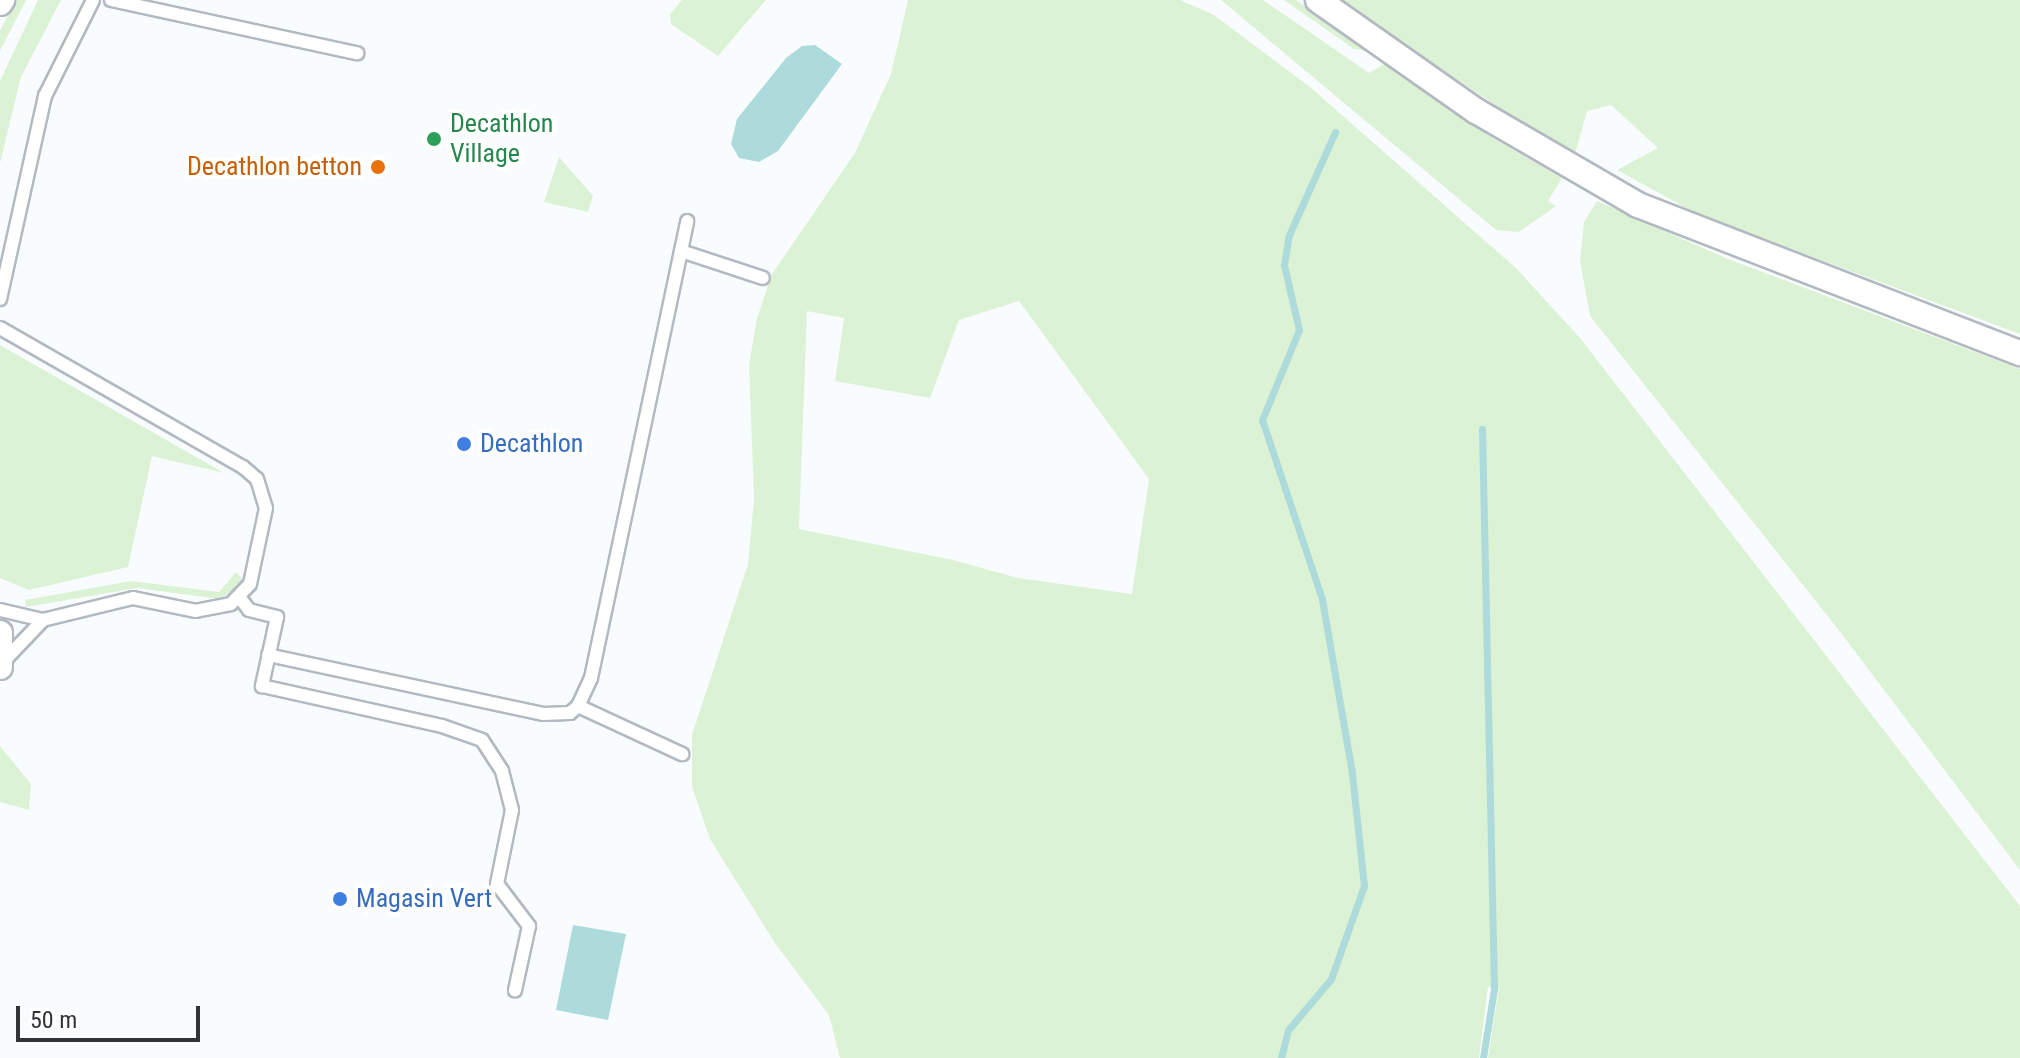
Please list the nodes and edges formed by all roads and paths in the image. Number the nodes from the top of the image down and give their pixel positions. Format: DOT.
graph roads {
  1 [pos="93,0"];
  2 [pos="111,0"];
  3 [pos="1318,0"];
  4 [pos="357,53"];
  5 [pos="687,221"];
  6 [pos="681,251"];
  7 [pos="763,278"];
  8 [pos="0,299"];
  9 [pos="0,328"];
  10 [pos="2020,353"];
  11 [pos="240,598"];
  12 [pos="0,610"];
  13 [pos="43,620"];
  14 [pos="0,633"];
  15 [pos="268,655"];
  16 [pos="1,665"];
  17 [pos="578,706"];
  18 [pos="682,754"];
  19 [pos="515,990"];
  1 -- 8 [label="lane"];
  2 -- 4 [label="lane"];
  3 -- 10 [label="street"];
  5 -- 6 [label="lane"];
  6 -- 7 [label="lane"];
  6 -- 17 [label="lane"];
  9 -- 11 [label="lane"];
  11 -- 13 [label="lane"];
  11 -- 15 [label="lane"];
  12 -- 13 [label="lane"];
  13 -- 16 [label="lane"];
  14 -- 16 [label="street"];
  15 -- 17 [label="lane"];
  15 -- 19 [label="lane"];
  17 -- 18 [label="lane"];
}
